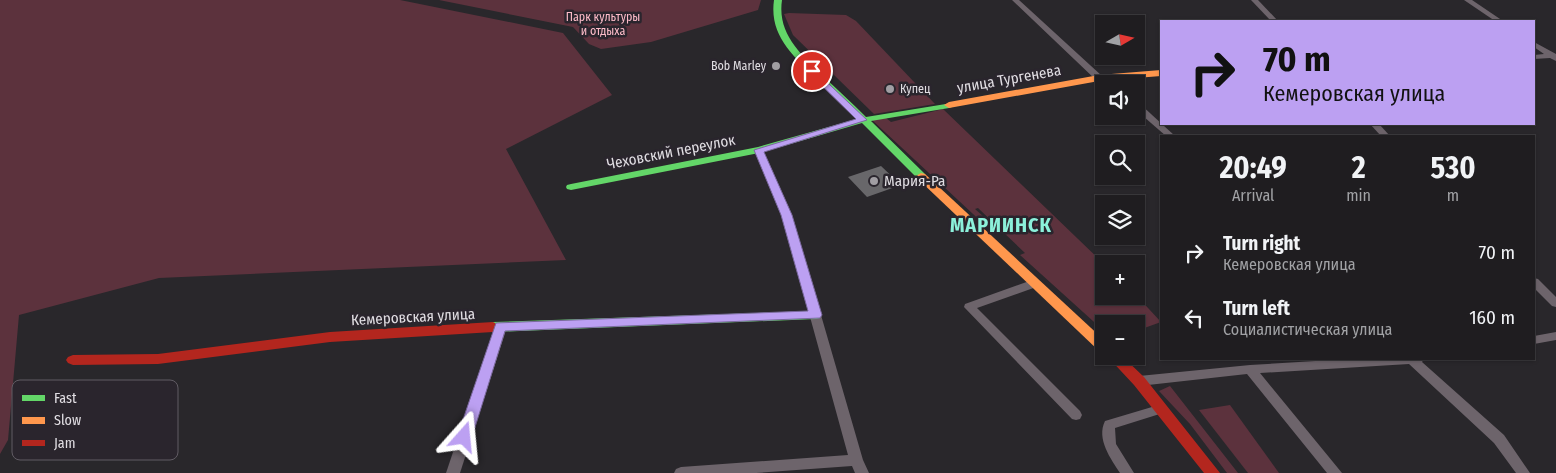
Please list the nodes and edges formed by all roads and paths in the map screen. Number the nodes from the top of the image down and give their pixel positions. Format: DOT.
graph roads {
  1 [pos="778,0"];
  2 [pos="1016,0"];
  3 [pos="1254,0"];
  4 [pos="1467,0"];
  5 [pos="1275,20"];
  6 [pos="1497,20"];
  7 [pos="1535,45"];
  8 [pos="1535,57"];
  9 [pos="1555,57"];
  10 [pos="1160,74"];
  11 [pos="1096,75"];
  12 [pos="1145,75"];
  13 [pos="1095,79"];
  14 [pos="1145,113"];
  15 [pos="863,120"];
  16 [pos="1375,125"];
  17 [pos="1169,135"];
  18 [pos="1385,135"];
  19 [pos="759,150"];
  20 [pos="571,187"];
  21 [pos="1035,282"];
  22 [pos="1535,283"];
  23 [pos="1556,303"];
  24 [pos="816,315"];
  25 [pos="500,327"];
  26 [pos="1556,336"];
  27 [pos="1095,339"];
  28 [pos="1535,340"];
  29 [pos="73,360"];
  30 [pos="1398,360"];
  31 [pos="1415,360"];
  32 [pos="1122,365"];
  33 [pos="1250,369"];
  34 [pos="1139,381"];
  35 [pos="1162,409"];
  36 [pos="1076,415"];
  37 [pos="856,460"];
  38 [pos="453,473"];
  39 [pos="680,473"];
  40 [pos="862,473"];
  41 [pos="1127,473"];
  42 [pos="1213,473"];
  43 [pos="1335,473"];
  44 [pos="1523,473"];
  1 -- 15 [label="street"];
  2 -- 11 [label="street"];
  3 -- 5 [label="street"];
  4 -- 6 [label="street"];
  7 -- 9 [label="street"];
  8 -- 9 [label="street"];
  10 -- 12 [label="street, улица Тургенева"];
  13 -- 15 [label="street, улица Тургенева"];
  14 -- 17 [label="street"];
  15 -- 19 [label="street, Чеховский переулок"];
  15 -- 21 [label="street"];
  16 -- 18 [label="street"];
  19 -- 20 [label="street, Чеховский переулок"];
  19 -- 24 [label="street"];
  21 -- 27 [label="street"];
  21 -- 36 [label="street"];
  22 -- 23 [label="street"];
  24 -- 25 [label="street, Кемеровская улица"];
  24 -- 37 [label="street"];
  25 -- 29 [label="street, Кемеровская улица"];
  25 -- 38 [label="street"];
  26 -- 28 [label="street"];
  30 -- 33 [label="street"];
  31 -- 44 [label="street"];
  32 -- 34 [label="street"];
  33 -- 34 [label="street"];
  33 -- 43 [label="street"];
  34 -- 35 [label="street"];
  35 -- 41 [label="street"];
  35 -- 42 [label="street"];
  37 -- 39 [label="street"];
  37 -- 40 [label="street"];
}
